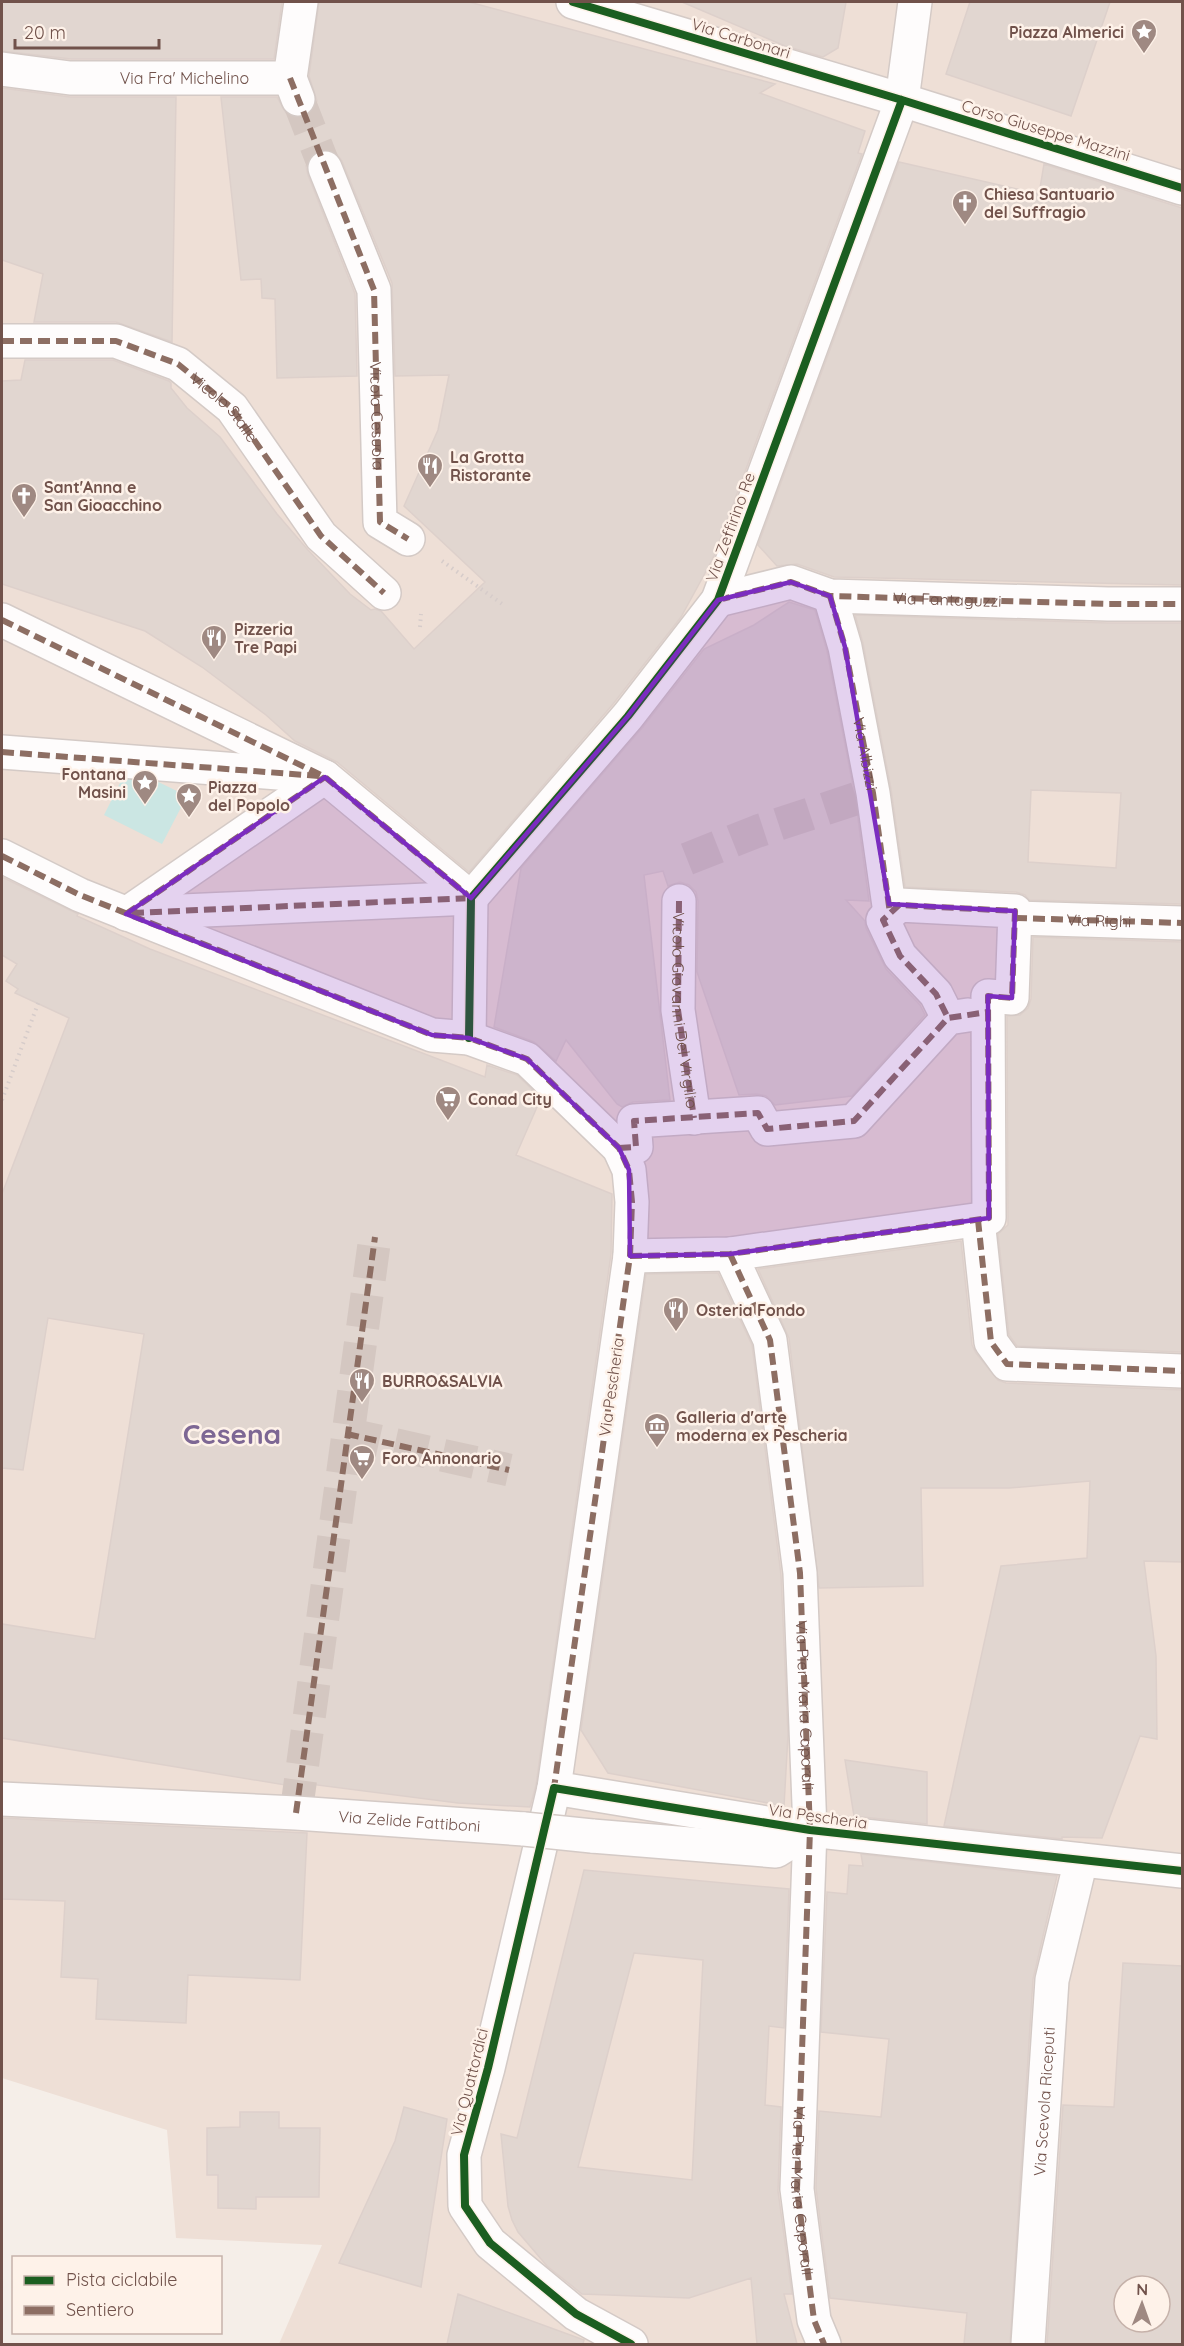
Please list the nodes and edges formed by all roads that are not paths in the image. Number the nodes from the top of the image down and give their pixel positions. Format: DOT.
graph roads {
  1 [pos="301,2"];
  2 [pos="573,2"];
  3 [pos="915,2"];
  4 [pos="2,69"];
  5 [pos="902,100"];
  6 [pos="325,168"];
  7 [pos="1181,182"];
  8 [pos="2,341"];
  9 [pos="408,539"];
  10 [pos="384,593"];
  11 [pos="830,596"];
  12 [pos="718,600"];
  13 [pos="1182,604"];
  14 [pos="2,620"];
  15 [pos="2,752"];
  16 [pos="325,777"];
  17 [pos="2,856"];
  18 [pos="471,898"];
  19 [pos="679,901"];
  20 [pos="891,913"];
  21 [pos="126,914"];
  22 [pos="1015,918"];
  23 [pos="1182,923"];
  24 [pos="988,1012"];
  25 [pos="948,1018"];
  26 [pos="469,1038"];
  27 [pos="694,1118"];
  28 [pos="619,1148"];
  29 [pos="978,1220"];
  30 [pos="730,1254"];
  31 [pos="630,1256"];
  32 [pos="1182,1371"];
  33 [pos="554,1788"];
  34 [pos="2,1799"];
  35 [pos="810,1830"];
  36 [pos="1081,1860"];
  37 [pos="1182,1871"];
  38 [pos="631,2344"];
  39 [pos="824,2344"];
  40 [pos="1028,2344"];
  1 -- 4 [label="street, Via Fra' Michelino"];
  2 -- 5 [label="street, Via Carbonari"];
  3 -- 5 [label="street, Via Zeffirino Re"];
  5 -- 7 [label="street, Corso Giuseppe Mazzini"];
  5 -- 12 [label="street, Via Zeffirino Re"];
  6 -- 9 [label="street, Vicolo Cesuola"];
  8 -- 10 [label="street, Vicolo Stalle"];
  11 -- 12 [label="street, Via Fantaguzzi"];
  11 -- 13 [label="street, Via Fantaguzzi"];
  11 -- 20 [label="street, Via Albizzi"];
  12 -- 18 [label="street, Via Zeffirino Re"];
  14 -- 16 [label="street"];
  15 -- 16 [label="street"];
  16 -- 18 [label="street"];
  16 -- 21 [label="street"];
  17 -- 21 [label="street, Via Pescheria"];
  18 -- 21 [label="street"];
  18 -- 26 [label="street"];
  19 -- 27 [label="street, Vicolo Giovanni Del Virgilio"];
  20 -- 22 [label="street, Via Righi"];
  20 -- 25 [label="street, Via Albizzi"];
  21 -- 26 [label="street, Via Pescheria"];
  22 -- 23 [label="street, Via Righi"];
  22 -- 24 [label="street"];
  24 -- 25 [label="street"];
  24 -- 29 [label="street"];
  25 -- 27 [label="street"];
  26 -- 28 [label="street, Via Pescheria"];
  27 -- 28 [label="street"];
  28 -- 31 [label="street, Via Pescheria"];
  29 -- 30 [label="street"];
  29 -- 32 [label="street"];
  30 -- 31 [label="street"];
  30 -- 35 [label="street, Via Pier Maria Caporali"];
  31 -- 33 [label="street, Via Pescheria"];
  33 -- 35 [label="street, Via Pescheria"];
  33 -- 38 [label="street, Via Quattordici"];
  34 -- 35 [label="street, Via Zelide Fattiboni, bridge"];
  35 -- 36 [label="street, Via Pescheria"];
  35 -- 39 [label="street, Via Pier Maria Caporali"];
  36 -- 37 [label="street, Via Pescheria"];
  36 -- 40 [label="street, Via Scevola Riceputi"];
}
